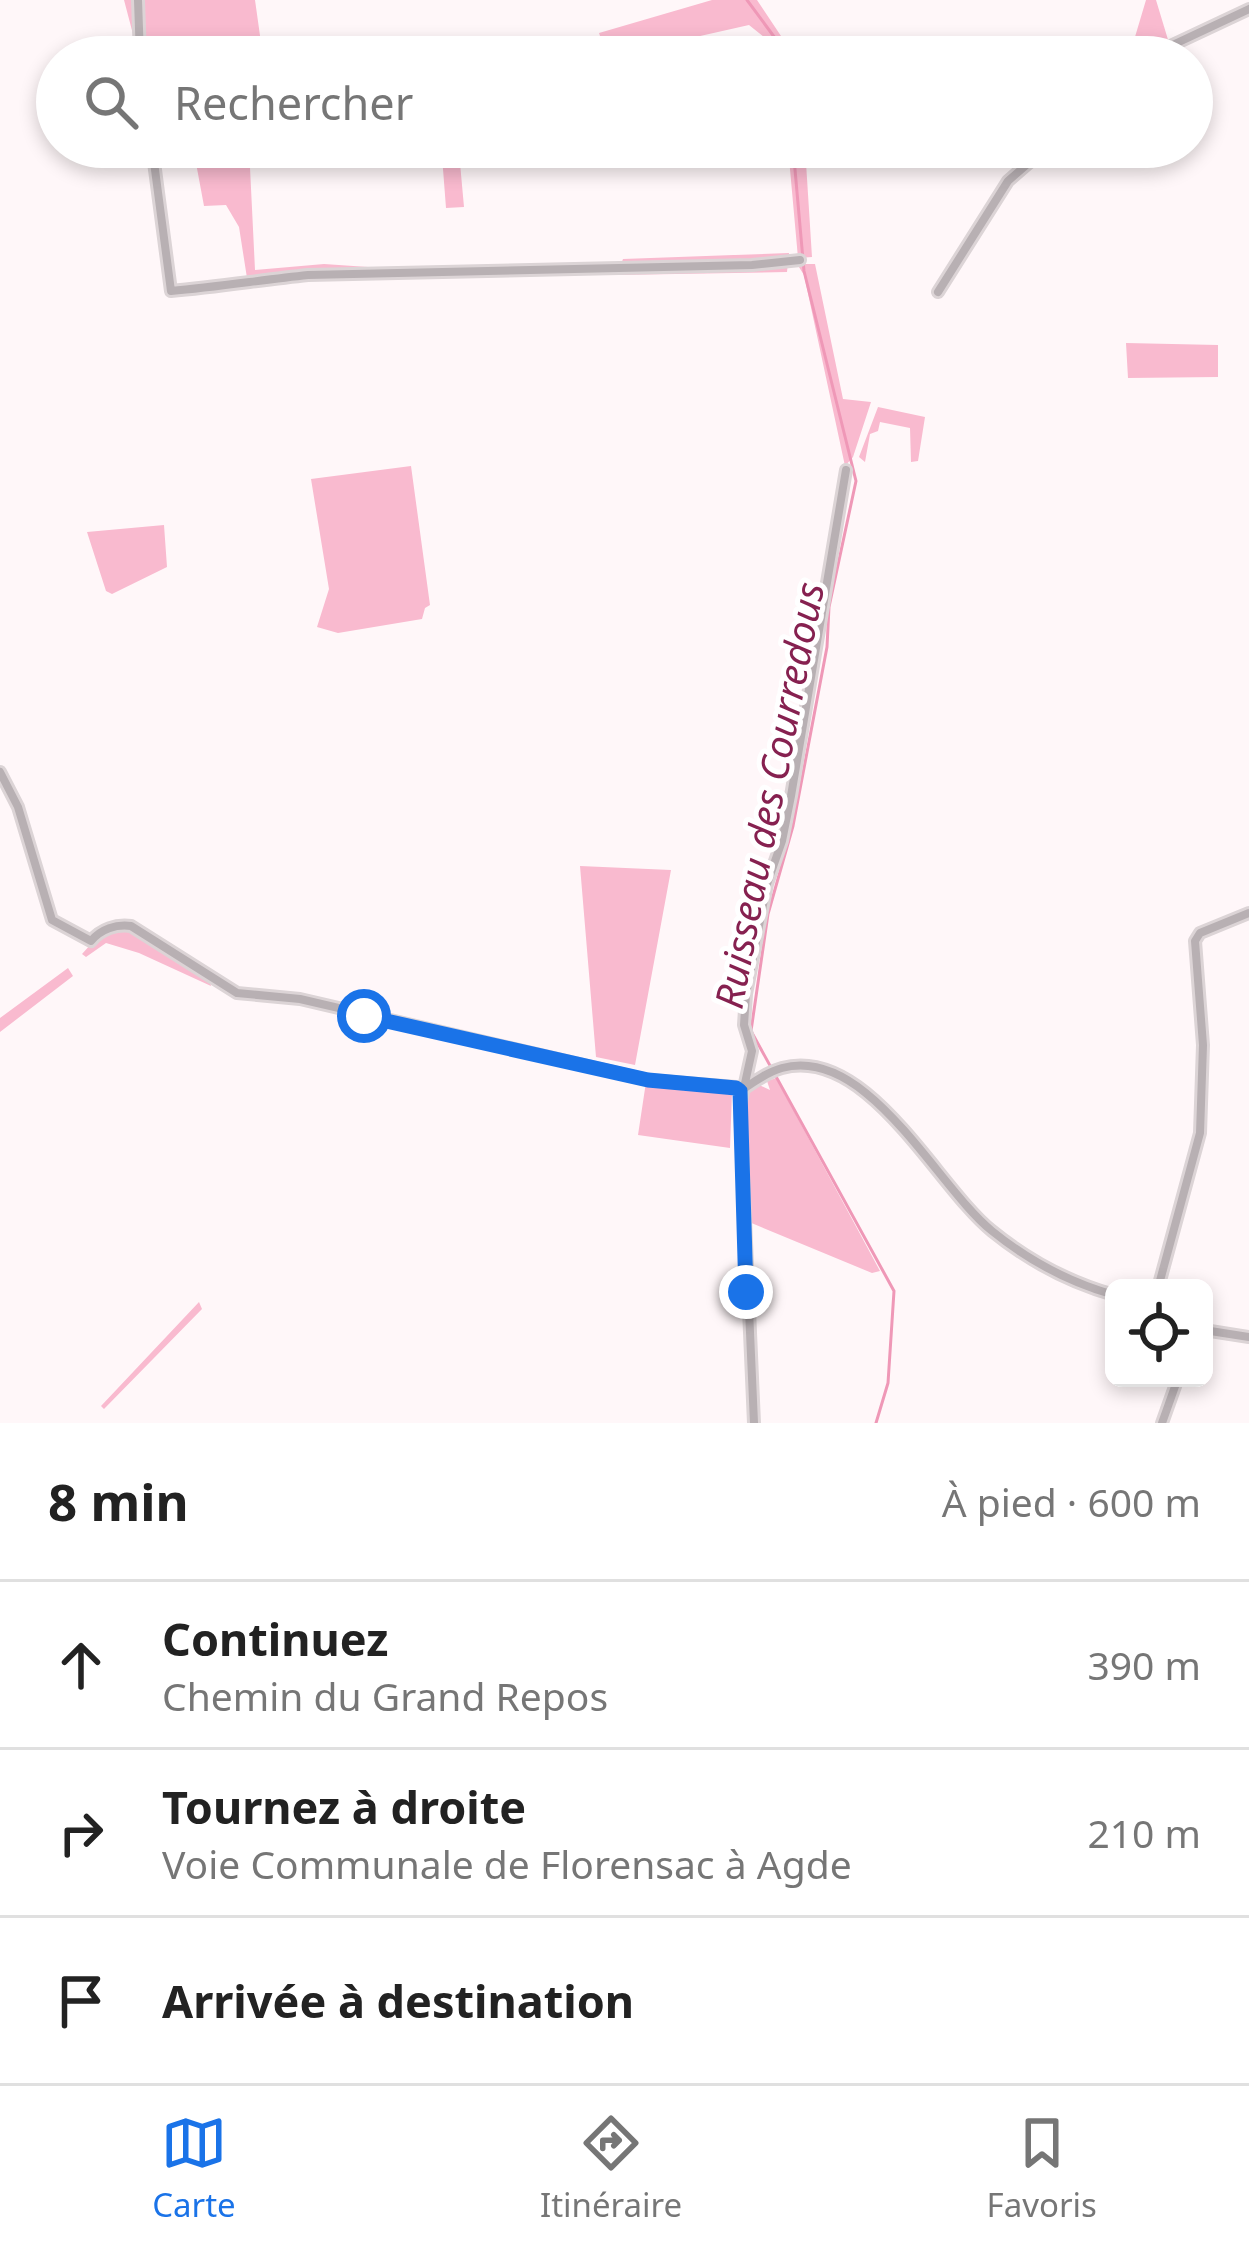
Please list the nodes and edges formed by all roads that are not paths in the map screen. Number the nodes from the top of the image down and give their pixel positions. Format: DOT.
graph roads {
  1 [pos="138,0"];
  2 [pos="1249,10"];
  3 [pos="139,36"];
  4 [pos="1193,36"];
  5 [pos="155,168"];
  6 [pos="1023,168"];
  7 [pos="800,260"];
  8 [pos="938,292"];
  9 [pos="847,470"];
  10 [pos="0,772"];
  11 [pos="1249,913"];
  12 [pos="740,1091"];
  13 [pos="1160,1279"];
  14 [pos="1105,1291"];
  15 [pos="1213,1331"];
  16 [pos="1249,1337"];
  17 [pos="1175,1387"];
  18 [pos="754,1423"];
  19 [pos="1162,1423"];
  1 -- 3 [label="street"];
  2 -- 4 [label="street"];
  5 -- 7 [label="street"];
  6 -- 8 [label="street"];
  9 -- 12 [label="street"];
  10 -- 12 [label="street"];
  11 -- 13 [label="street"];
  12 -- 14 [label="street"];
  12 -- 18 [label="street"];
  15 -- 16 [label="street"];
  17 -- 19 [label="street"];
}
